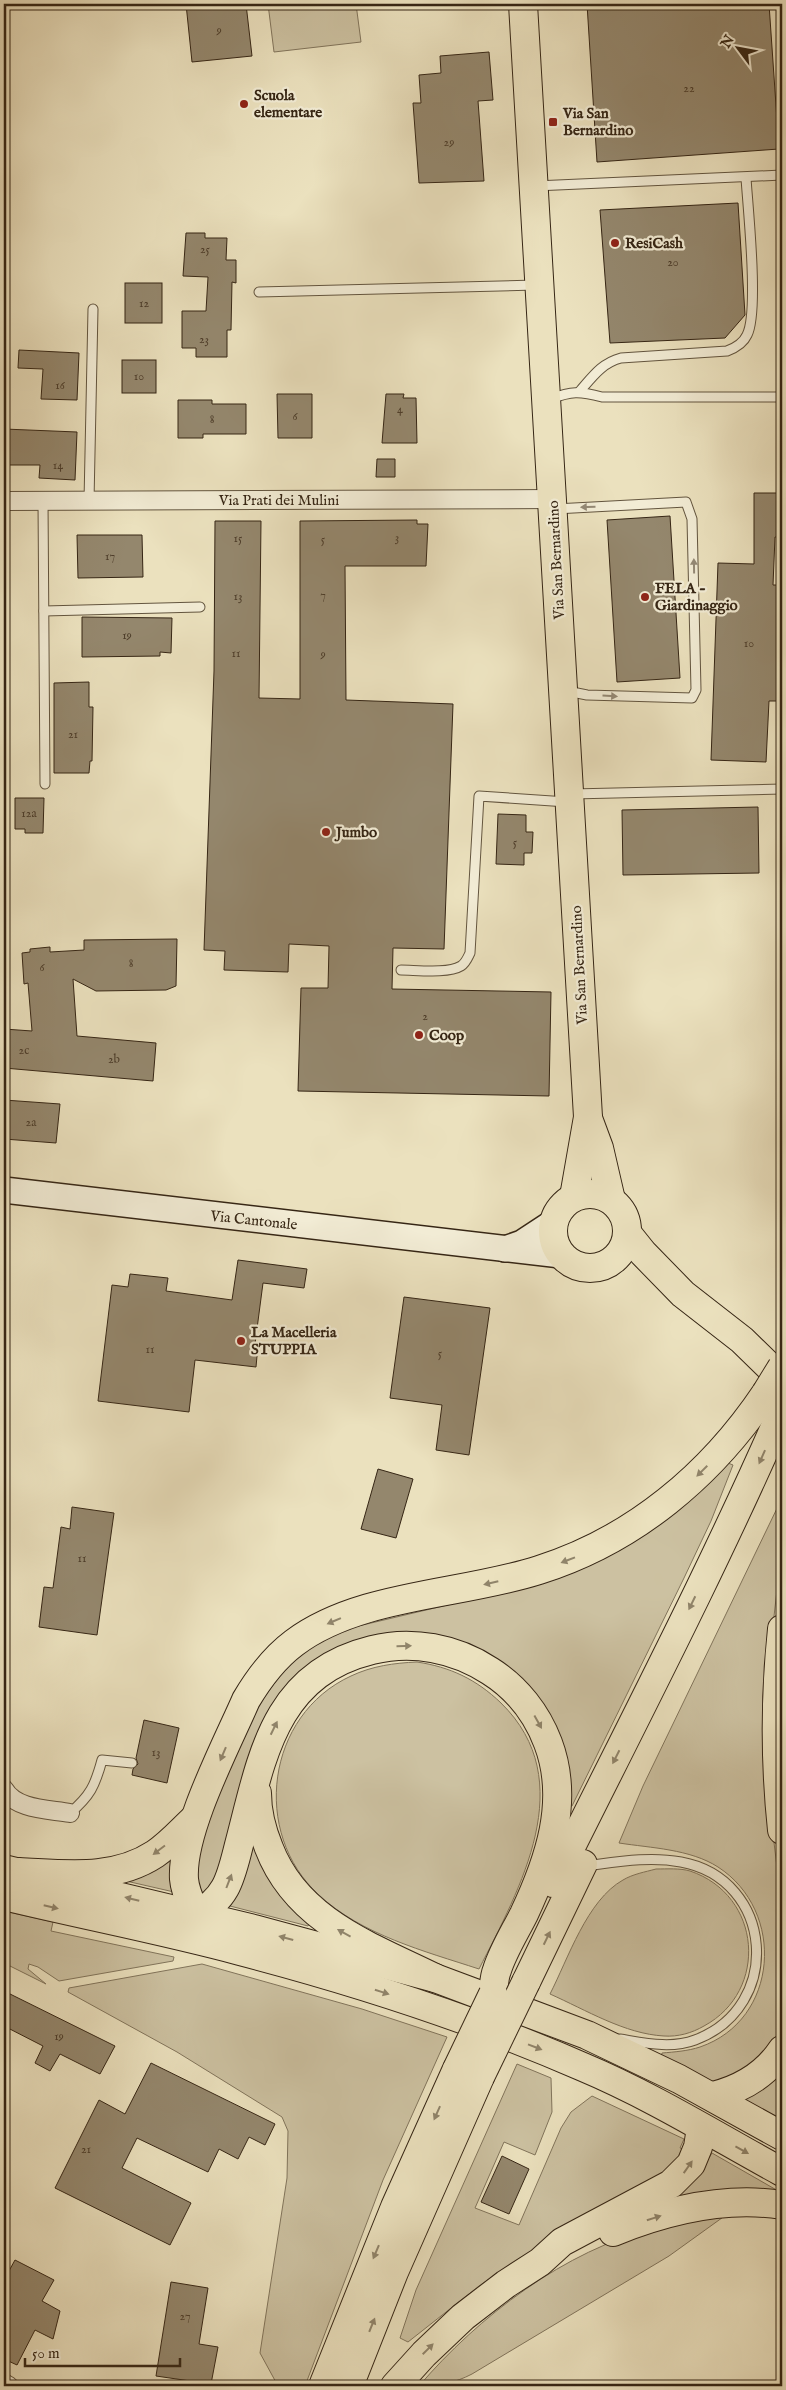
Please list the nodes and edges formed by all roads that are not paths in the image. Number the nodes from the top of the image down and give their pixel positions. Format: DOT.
graph roads {
  1 [pos="523,4"];
  2 [pos="782,175"];
  3 [pos="746,178"];
  4 [pos="533,186"];
  5 [pos="539,285"];
  6 [pos="259,292"];
  7 [pos="94,309"];
  8 [pos="580,391"];
  9 [pos="782,397"];
  10 [pos="547,400"];
  11 [pos="43,501"];
  12 [pos="89,501"];
  13 [pos="4,502"];
  14 [pos="553,504"];
  15 [pos="200,607"];
  16 [pos="44,611"];
  17 [pos="562,690"];
  18 [pos="45,784"];
  19 [pos="782,789"];
  20 [pos="569,798"];
  21 [pos="402,970"];
  22 [pos="588,1117"];
  23 [pos="4,1190"];
  24 [pos="574,1197"];
  25 [pos="611,1200"];
  26 [pos="554,1222"];
  27 [pos="627,1233"];
  28 [pos="505,1249"];
  29 [pos="560,1255"];
  30 [pos="611,1262"];
  31 [pos="683,1294"];
  32 [pos="782,1367"];
  33 [pos="778,1399"];
  34 [pos="782,1456"];
  35 [pos="782,1629"];
  36 [pos="132,1763"];
  37 [pos="258,1774"];
  38 [pos="4,1789"];
  39 [pos="70,1813"];
  40 [pos="196,1818"];
  41 [pos="782,1830"];
  42 [pos="581,1867"];
  43 [pos="12,1870"];
  44 [pos="4,1896"];
  45 [pos="196,1915"];
  46 [pos="164,1933"];
  47 [pos="238,1950"];
  48 [pos="435,1978"];
  49 [pos="506,1980"];
  50 [pos="587,2035"];
  51 [pos="782,2050"];
  52 [pos="696,2092"];
  53 [pos="642,2094"];
  54 [pos="701,2128"];
  55 [pos="782,2136"];
  56 [pos="782,2172"];
  57 [pos="782,2205"];
  58 [pos="540,2262"];
  59 [pos="340,2376"];
  60 [pos="4,2383"];
  61 [pos="9,2386"];
  62 [pos="396,2386"];
  1 -- 4 [label="main road, Via San Bernardino"];
  2 -- 3 [label="lane"];
  3 -- 4 [label="lane"];
  3 -- 8 [label="lane"];
  4 -- 5 [label="main road, Via San Bernardino"];
  5 -- 6 [label="lane"];
  5 -- 10 [label="main road, Via San Bernardino"];
  7 -- 12 [label="lane"];
  8 -- 9 [label="lane"];
  8 -- 10 [label="lane"];
  10 -- 14 [label="main road, Via San Bernardino"];
  11 -- 12 [label="street, Via Prati dei Mulini"];
  11 -- 13 [label="street, Via Prati dei Mulini"];
  11 -- 16 [label="lane"];
  12 -- 14 [label="street, Via Prati dei Mulini"];
  14 -- 17 [label="main road, Via San Bernardino"];
  17 -- 14 [label="lane, one-way"];
  15 -- 16 [label="lane"];
  16 -- 18 [label="lane"];
  17 -- 20 [label="main road, Via San Bernardino"];
  19 -- 20 [label="lane"];
  20 -- 21 [label="lane"];
  20 -- 22 [label="main road, Via San Bernardino"];
  22 -- 24 [label="main road, Via San Bernardino"];
  22 -- 25 [label="main road, Via San Bernardino"];
  23 -- 28 [label="street, Via Cantonale"];
  24 -- 25 [label="main road"];
  24 -- 26 [label="main road"];
  25 -- 27 [label="main road"];
  26 -- 28 [label="street"];
  26 -- 29 [label="main road"];
  27 -- 30 [label="main road"];
  27 -- 31 [label="main road"];
  28 -- 29 [label="street, Via Cantonale"];
  29 -- 30 [label="main road"];
  30 -- 31 [label="main road"];
  31 -- 33 [label="main road"];
  32 -- 33 [label="main road, bridge"];
  33 -- 40 [label="main road, one-way"];
  33 -- 49 [label="main road, one-way"];
  34 -- 42 [label="main road"];
  35 -- 41 [label="main road"];
  36 -- 39 [label="lane"];
  45 -- 37 [label="main road, one-way"];
  48 -- 37 [label="main road, one-way"];
  37 -- 49 [label="main road, one-way"];
  38 -- 39 [label="street"];
  40 -- 43 [label="main road, one-way"];
  40 -- 45 [label="main road"];
  49 -- 42 [label="main road, one-way"];
  42 -- 50 [label="lane"];
  45 -- 43 [label="main road, one-way"];
  44 -- 46 [label="main road, one-way"];
  45 -- 46 [label="main road"];
  45 -- 47 [label="main road"];
  48 -- 45 [label="main road, one-way"];
  46 -- 47 [label="main road"];
  47 -- 53 [label="main road, one-way"];
  48 -- 50 [label="main road"];
  49 -- 59 [label="main road, bridge"];
  50 -- 52 [label="main road"];
  51 -- 52 [label="main road"];
  52 -- 53 [label="main road"];
  52 -- 54 [label="main road"];
  52 -- 55 [label="main road"];
  53 -- 54 [label="main road"];
  54 -- 56 [label="main road, one-way"];
  58 -- 54 [label="main road, one-way"];
  58 -- 57 [label="main road, one-way"];
  62 -- 58 [label="main road, one-way"];
  60 -- 61 [label="street"];
}
